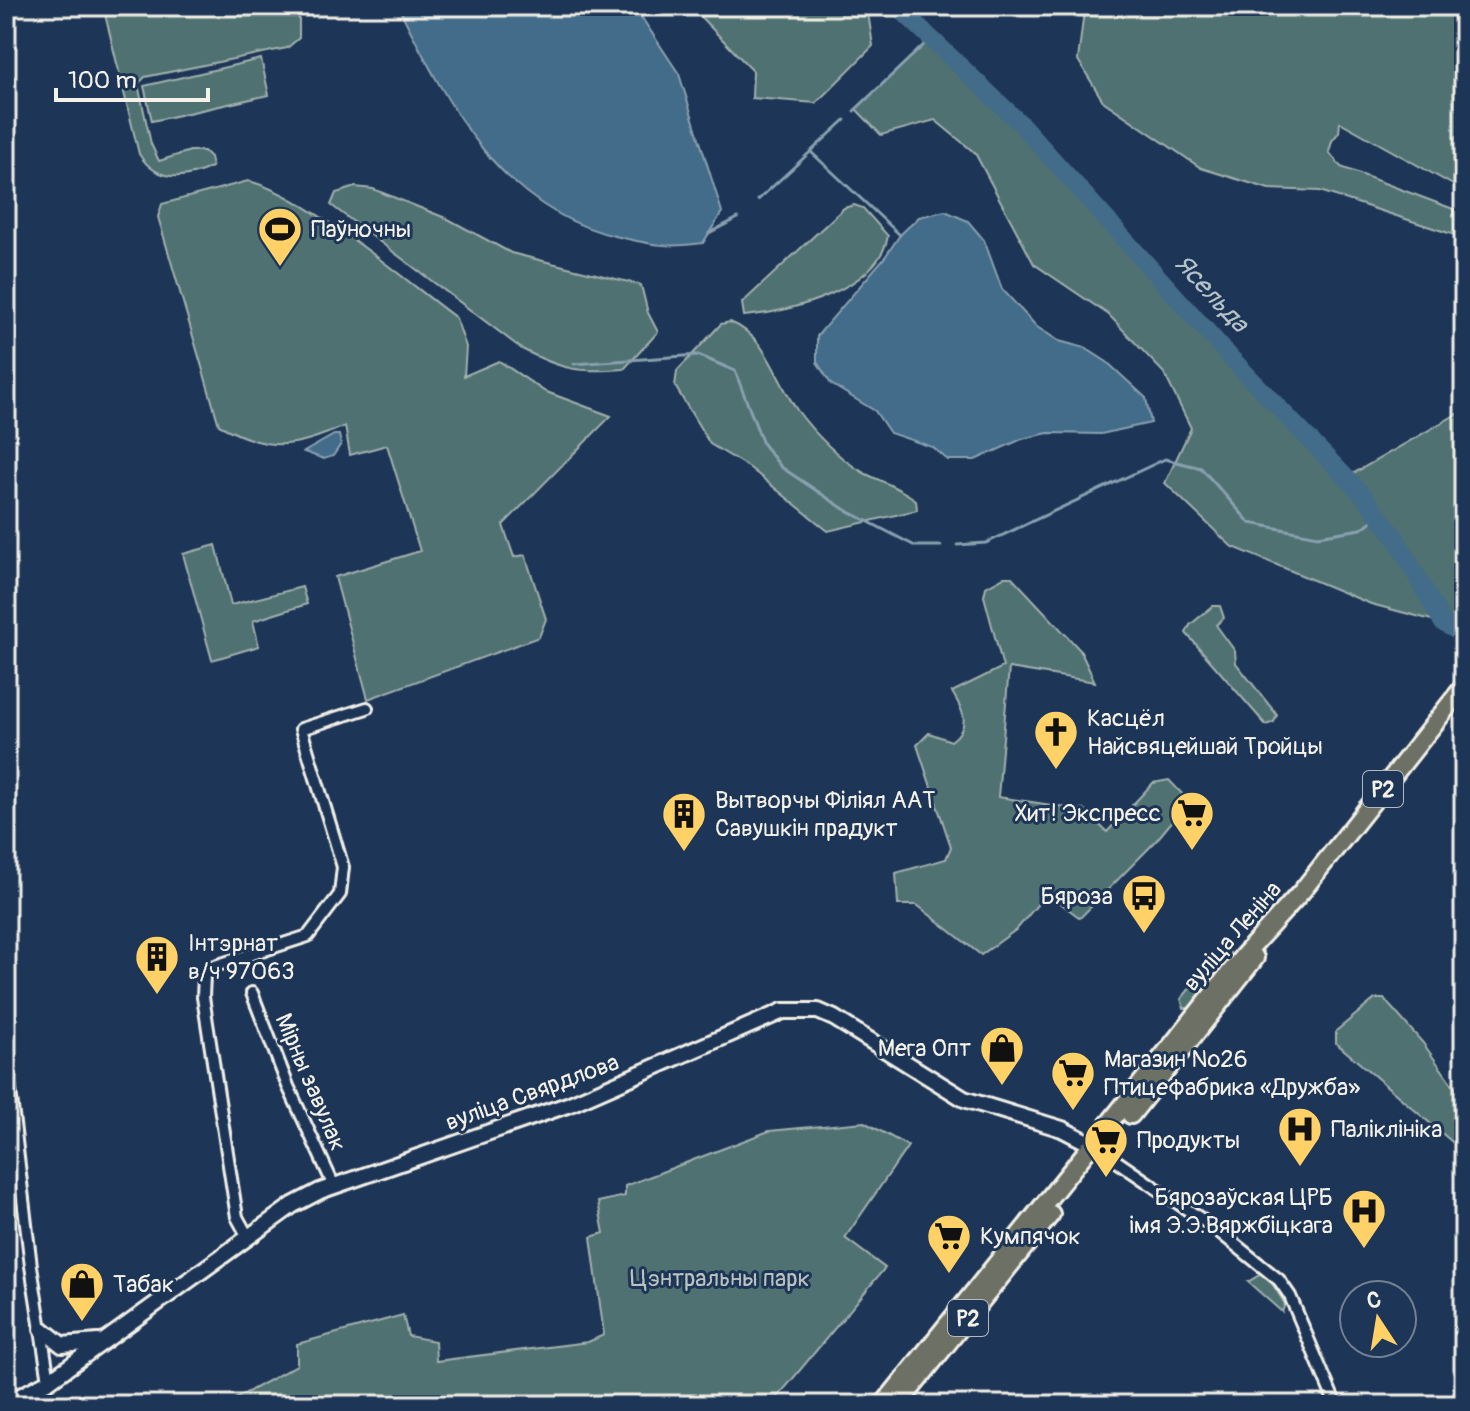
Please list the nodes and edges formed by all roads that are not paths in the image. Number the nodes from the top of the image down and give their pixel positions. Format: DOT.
graph roads {
  1 [pos="1464,687"];
  2 [pos="367,708"];
  3 [pos="252,993"];
  4 [pos="6,1057"];
  5 [pos="1098,1148"];
  6 [pos="334,1186"];
  7 [pos="248,1237"];
  8 [pos="42,1329"];
  9 [pos="103,1341"];
  10 [pos="49,1381"];
  11 [pos="12,1403"];
  12 [pos="883,1405"];
  13 [pos="898,1405"];
  14 [pos="1336,1405"];
  1 -- 5 [label="main road, вуліца Леніна / Р2"];
  2 -- 7 [label="street"];
  3 -- 6 [label="street, Мірны завулак"];
  4 -- 8 [label="street"];
  5 -- 6 [label="main road, вуліца Свярдлова"];
  5 -- 12 [label="main road, вуліца Леніна / Р2"];
  5 -- 13 [label="main road, вуліца Леніна / Р2"];
  5 -- 14 [label="street"];
  6 -- 7 [label="main road, вуліца Свярдлова"];
  7 -- 9 [label="main road, вуліца Свярдлова"];
  8 -- 9 [label="main road"];
  8 -- 10 [label="street"];
  9 -- 10 [label="main road, вуліца Свярдлова"];
  10 -- 11 [label="main road, вуліца Свярдлова"];
}
